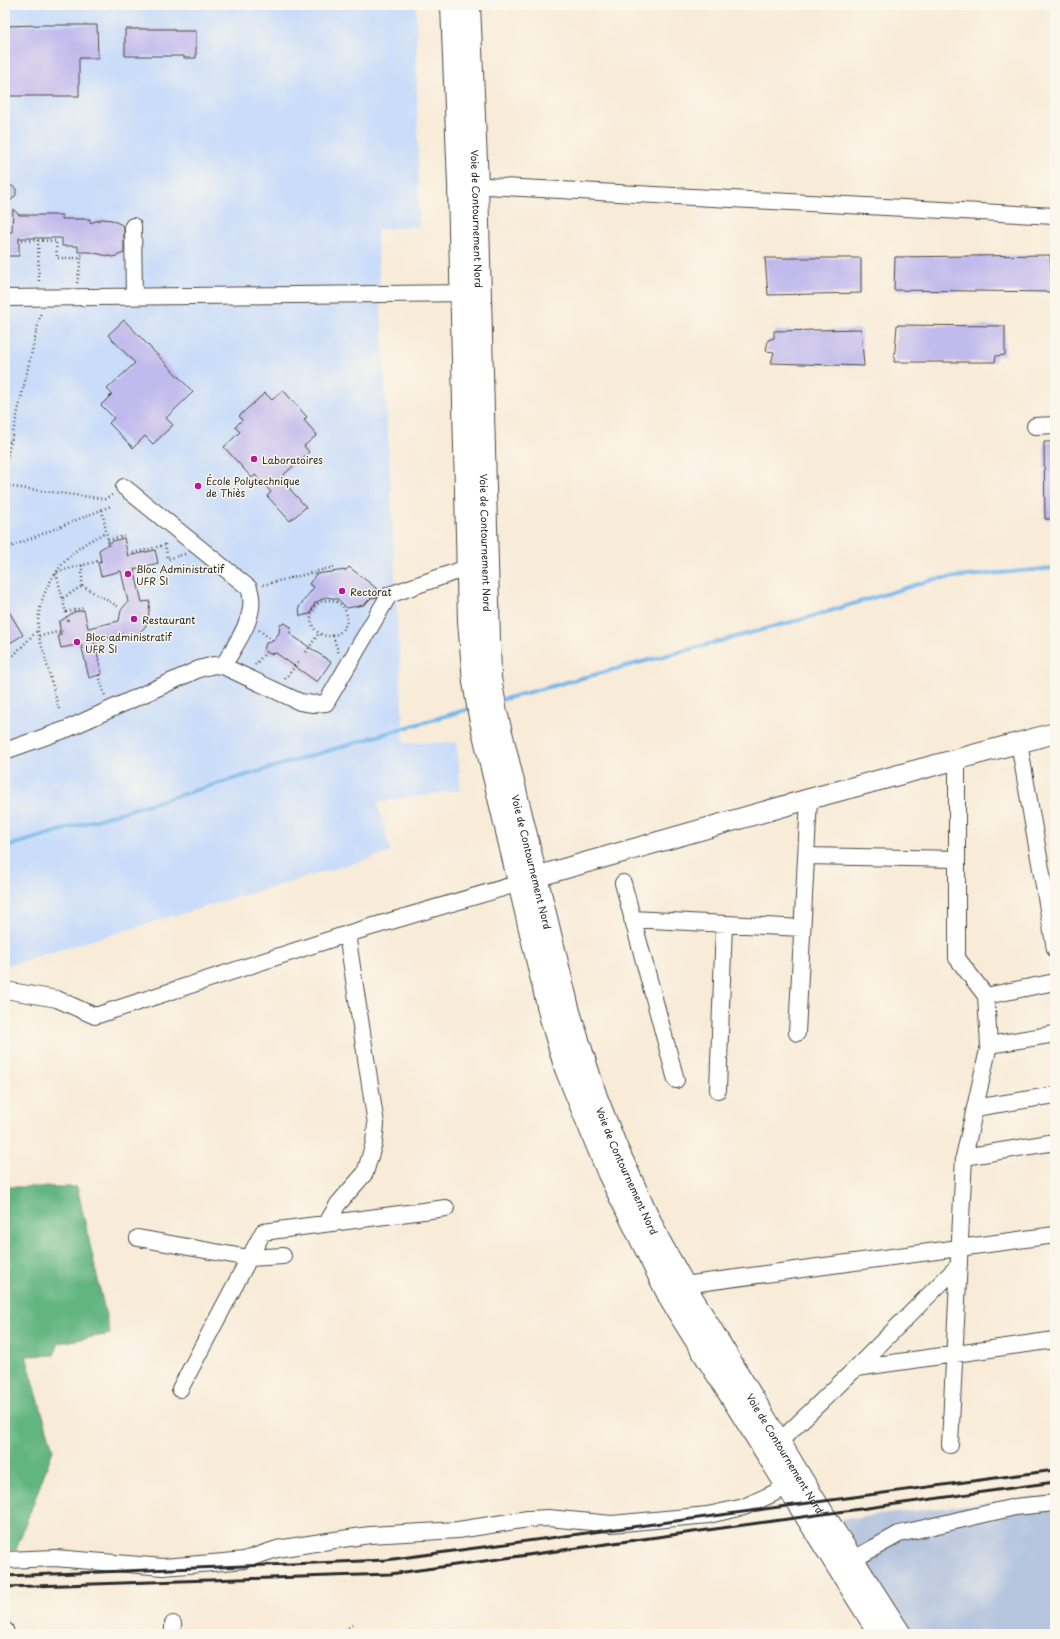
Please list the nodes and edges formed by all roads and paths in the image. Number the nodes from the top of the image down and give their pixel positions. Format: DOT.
graph roads {
  1 [pos="452,5"];
  2 [pos="469,5"];
  3 [pos="468,184"];
  4 [pos="1055,216"];
  5 [pos="133,226"];
  6 [pos="22,240"];
  7 [pos="38,240"];
  8 [pos="82,254"];
  9 [pos="81,258"];
  10 [pos="470,293"];
  11 [pos="134,296"];
  12 [pos="75,297"];
  13 [pos="5,298"];
  14 [pos="42,298"];
  15 [pos="1055,425"];
  16 [pos="1035,426"];
  17 [pos="5,441"];
  18 [pos="11,442"];
  19 [pos="5,467"];
  20 [pos="5,486"];
  21 [pos="124,487"];
  22 [pos="111,506"];
  23 [pos="102,510"];
  24 [pos="106,533"];
  25 [pos="124,536"];
  26 [pos="108,540"];
  27 [pos="109,546"];
  28 [pos="5,549"];
  29 [pos="202,550"];
  30 [pos="133,553"];
  31 [pos="103,560"];
  32 [pos="82,565"];
  33 [pos="477,566"];
  34 [pos="334,567"];
  35 [pos="56,572"];
  36 [pos="82,586"];
  37 [pos="249,588"];
  38 [pos="63,598"];
  39 [pos="119,606"];
  40 [pos="83,608"];
  41 [pos="66,612"];
  42 [pos="68,621"];
  43 [pos="63,630"];
  44 [pos="38,631"];
  45 [pos="319,633"];
  46 [pos="39,636"];
  47 [pos="306,652"];
  48 [pos="298,661"];
  49 [pos="5,664"];
  50 [pos="224,666"];
  51 [pos="99,675"];
  52 [pos="277,691"];
  53 [pos="59,710"];
  54 [pos="108,710"];
  55 [pos="1055,733"];
  56 [pos="1019,743"];
  57 [pos="5,751"];
  58 [pos="956,760"];
  59 [pos="809,799"];
  60 [pos="806,856"];
  61 [pos="957,859"];
  62 [pos="528,880"];
  63 [pos="623,883"];
  64 [pos="632,919"];
  65 [pos="724,924"];
  66 [pos="802,928"];
  67 [pos="347,934"];
  68 [pos="1055,949"];
  69 [pos="1055,982"];
  70 [pos="5,990"];
  71 [pos="986,996"];
  72 [pos="797,1033"];
  73 [pos="1055,1034"];
  74 [pos="989,1045"];
  75 [pos="676,1080"];
  76 [pos="718,1090"];
  77 [pos="1055,1095"];
  78 [pos="975,1108"];
  79 [pos="1055,1142"];
  80 [pos="964,1157"];
  81 [pos="446,1208"];
  82 [pos="327,1223"];
  83 [pos="1055,1235"];
  84 [pos="138,1238"];
  85 [pos="960,1248"];
  86 [pos="283,1256"];
  87 [pos="249,1258"];
  88 [pos="959,1265"];
  89 [pos="684,1285"];
  90 [pos="1055,1340"];
  91 [pos="954,1354"];
  92 [pos="856,1368"];
  93 [pos="180,1388"];
  94 [pos="779,1442"];
  95 [pos="950,1445"];
  96 [pos="787,1488"];
  97 [pos="1055,1503"];
  98 [pos="5,1560"];
  99 [pos="852,1560"];
  100 [pos="354,1624"];
  101 [pos="5,1630"];
  102 [pos="6,1634"];
  103 [pos="338,1634"];
  104 [pos="880,1634"];
  105 [pos="900,1634"];
  1 -- 3 [label="main road, Voie de Contournement Nord"];
  2 -- 3 [label="main road, Voie de Contournement Nord"];
  3 -- 4 [label="street"];
  3 -- 10 [label="main road, Voie de Contournement Nord"];
  5 -- 11 [label="street"];
  6 -- 7 [label="path"];
  7 -- 9 [label="path"];
  7 -- 14 [label="path"];
  8 -- 9 [label="path"];
  9 -- 12 [label="path"];
  10 -- 11 [label="street"];
  10 -- 33 [label="main road, Voie de Contournement Nord"];
  11 -- 12 [label="street"];
  12 -- 14 [label="street"];
  13 -- 14 [label="street"];
  14 -- 18 [label="path"];
  15 -- 16 [label="street"];
  17 -- 18 [label="path"];
  18 -- 19 [label="path"];
  20 -- 21 [label="path"];
  21 -- 29 [label="street"];
  22 -- 23 [label="path"];
  23 -- 24 [label="path"];
  23 -- 28 [label="path"];
  24 -- 26 [label="path"];
  24 -- 35 [label="path"];
  25 -- 26 [label="path"];
  26 -- 27 [label="path"];
  29 -- 30 [label="path"];
  29 -- 37 [label="street"];
  31 -- 32 [label="path"];
  32 -- 35 [label="path"];
  32 -- 36 [label="path"];
  33 -- 52 [label="street"];
  33 -- 62 [label="main road, Voie de Contournement Nord"];
  34 -- 37 [label="path"];
  35 -- 38 [label="path"];
  35 -- 44 [label="path"];
  36 -- 38 [label="path"];
  36 -- 39 [label="path"];
  37 -- 50 [label="street"];
  38 -- 41 [label="path"];
  40 -- 41 [label="path"];
  41 -- 42 [label="path"];
  43 -- 46 [label="path"];
  44 -- 46 [label="path"];
  44 -- 49 [label="path"];
  45 -- 45 [label="path"];
  45 -- 47 [label="path"];
  46 -- 53 [label="path"];
  48 -- 52 [label="path"];
  50 -- 52 [label="street"];
  50 -- 54 [label="street"];
  51 -- 54 [label="path"];
  54 -- 57 [label="street"];
  55 -- 56 [label="street"];
  56 -- 58 [label="street"];
  56 -- 68 [label="street"];
  58 -- 59 [label="street"];
  58 -- 61 [label="street"];
  59 -- 60 [label="street"];
  59 -- 62 [label="street"];
  60 -- 61 [label="street"];
  60 -- 66 [label="street"];
  61 -- 71 [label="street"];
  62 -- 67 [label="street"];
  62 -- 89 [label="main road, Voie de Contournement Nord"];
  62 -- 96 [label="main road, Voie de Contournement Nord"];
  63 -- 64 [label="street"];
  64 -- 65 [label="street"];
  64 -- 75 [label="street"];
  65 -- 66 [label="street"];
  65 -- 76 [label="street"];
  66 -- 72 [label="street"];
  67 -- 70 [label="street"];
  67 -- 82 [label="street"];
  69 -- 71 [label="street"];
  71 -- 74 [label="street"];
  73 -- 74 [label="street"];
  74 -- 78 [label="street"];
  77 -- 78 [label="street"];
  78 -- 80 [label="street"];
  79 -- 80 [label="street"];
  80 -- 85 [label="street"];
  81 -- 82 [label="street"];
  82 -- 87 [label="street"];
  83 -- 85 [label="street"];
  84 -- 87 [label="street"];
  85 -- 88 [label="street"];
  85 -- 89 [label="street"];
  86 -- 87 [label="street"];
  87 -- 93 [label="street"];
  88 -- 91 [label="street"];
  88 -- 92 [label="street"];
  89 -- 94 [label="main road, Voie de Contournement Nord"];
  90 -- 91 [label="street"];
  91 -- 92 [label="street"];
  91 -- 95 [label="street"];
  92 -- 94 [label="street"];
  94 -- 99 [label="main road, Voie de Contournement Nord"];
  96 -- 98 [label="street"];
  96 -- 104 [label="main road, Voie de Contournement Nord"];
  97 -- 99 [label="street"];
  99 -- 105 [label="main road, Voie de Contournement Nord"];
  100 -- 103 [label="path"];
  101 -- 102 [label="street"];
}
